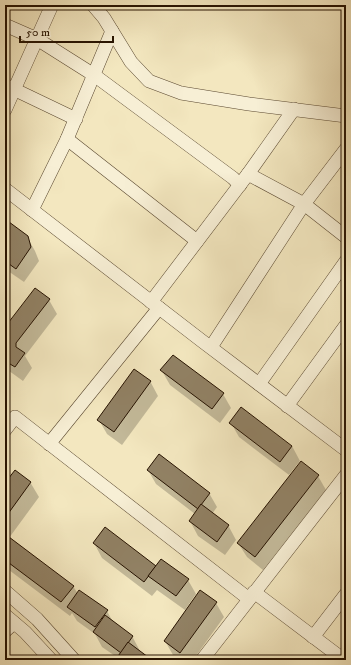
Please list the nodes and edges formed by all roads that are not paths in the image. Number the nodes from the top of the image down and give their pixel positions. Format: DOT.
graph roads {
  1 [pos="52,5"];
  2 [pos="93,5"];
  3 [pos="5,25"];
  4 [pos="112,31"];
  5 [pos="36,39"];
  6 [pos="94,75"];
  7 [pos="10,87"];
  8 [pos="5,110"];
  9 [pos="294,110"];
  10 [pos="346,116"];
  11 [pos="76,119"];
  12 [pos="67,139"];
  13 [pos="346,149"];
  14 [pos="244,179"];
  15 [pos="5,189"];
  16 [pos="304,204"];
  17 [pos="32,210"];
  18 [pos="346,237"];
  19 [pos="197,241"];
  20 [pos="346,261"];
  21 [pos="155,305"];
  22 [pos="346,325"];
  23 [pos="210,348"];
  24 [pos="259,384"];
  25 [pos="287,406"];
  26 [pos="5,430"];
  27 [pos="49,444"];
  28 [pos="346,450"];
  29 [pos="345,479"];
  30 [pos="5,591"];
  31 [pos="346,594"];
  32 [pos="252,596"];
  33 [pos="8,623"];
  34 [pos="313,637"];
  35 [pos="205,659"];
  36 [pos="50,660"];
  37 [pos="74,660"];
  38 [pos="344,660"];
  1 -- 5 [label="street"];
  2 -- 4 [label="street"];
  3 -- 5 [label="street"];
  4 -- 6 [label="street"];
  4 -- 9 [label="street"];
  5 -- 6 [label="street"];
  5 -- 7 [label="street"];
  6 -- 11 [label="street"];
  6 -- 14 [label="street"];
  7 -- 8 [label="street"];
  7 -- 11 [label="street"];
  9 -- 10 [label="street"];
  9 -- 14 [label="street"];
  11 -- 12 [label="street"];
  12 -- 17 [label="street"];
  12 -- 19 [label="street"];
  13 -- 16 [label="street"];
  14 -- 16 [label="street"];
  14 -- 19 [label="street"];
  15 -- 17 [label="street"];
  16 -- 18 [label="street"];
  16 -- 23 [label="street"];
  17 -- 21 [label="street"];
  19 -- 21 [label="street"];
  20 -- 24 [label="street"];
  21 -- 23 [label="street"];
  21 -- 27 [label="street"];
  22 -- 25 [label="street"];
  23 -- 24 [label="street"];
  24 -- 25 [label="street"];
  25 -- 28 [label="street"];
  26 -- 27 [label="street"];
  27 -- 32 [label="street"];
  29 -- 32 [label="street"];
  30 -- 37 [label="street"];
  31 -- 34 [label="street"];
  32 -- 34 [label="street"];
  32 -- 35 [label="street"];
  33 -- 36 [label="street"];
  34 -- 38 [label="street"];
}
